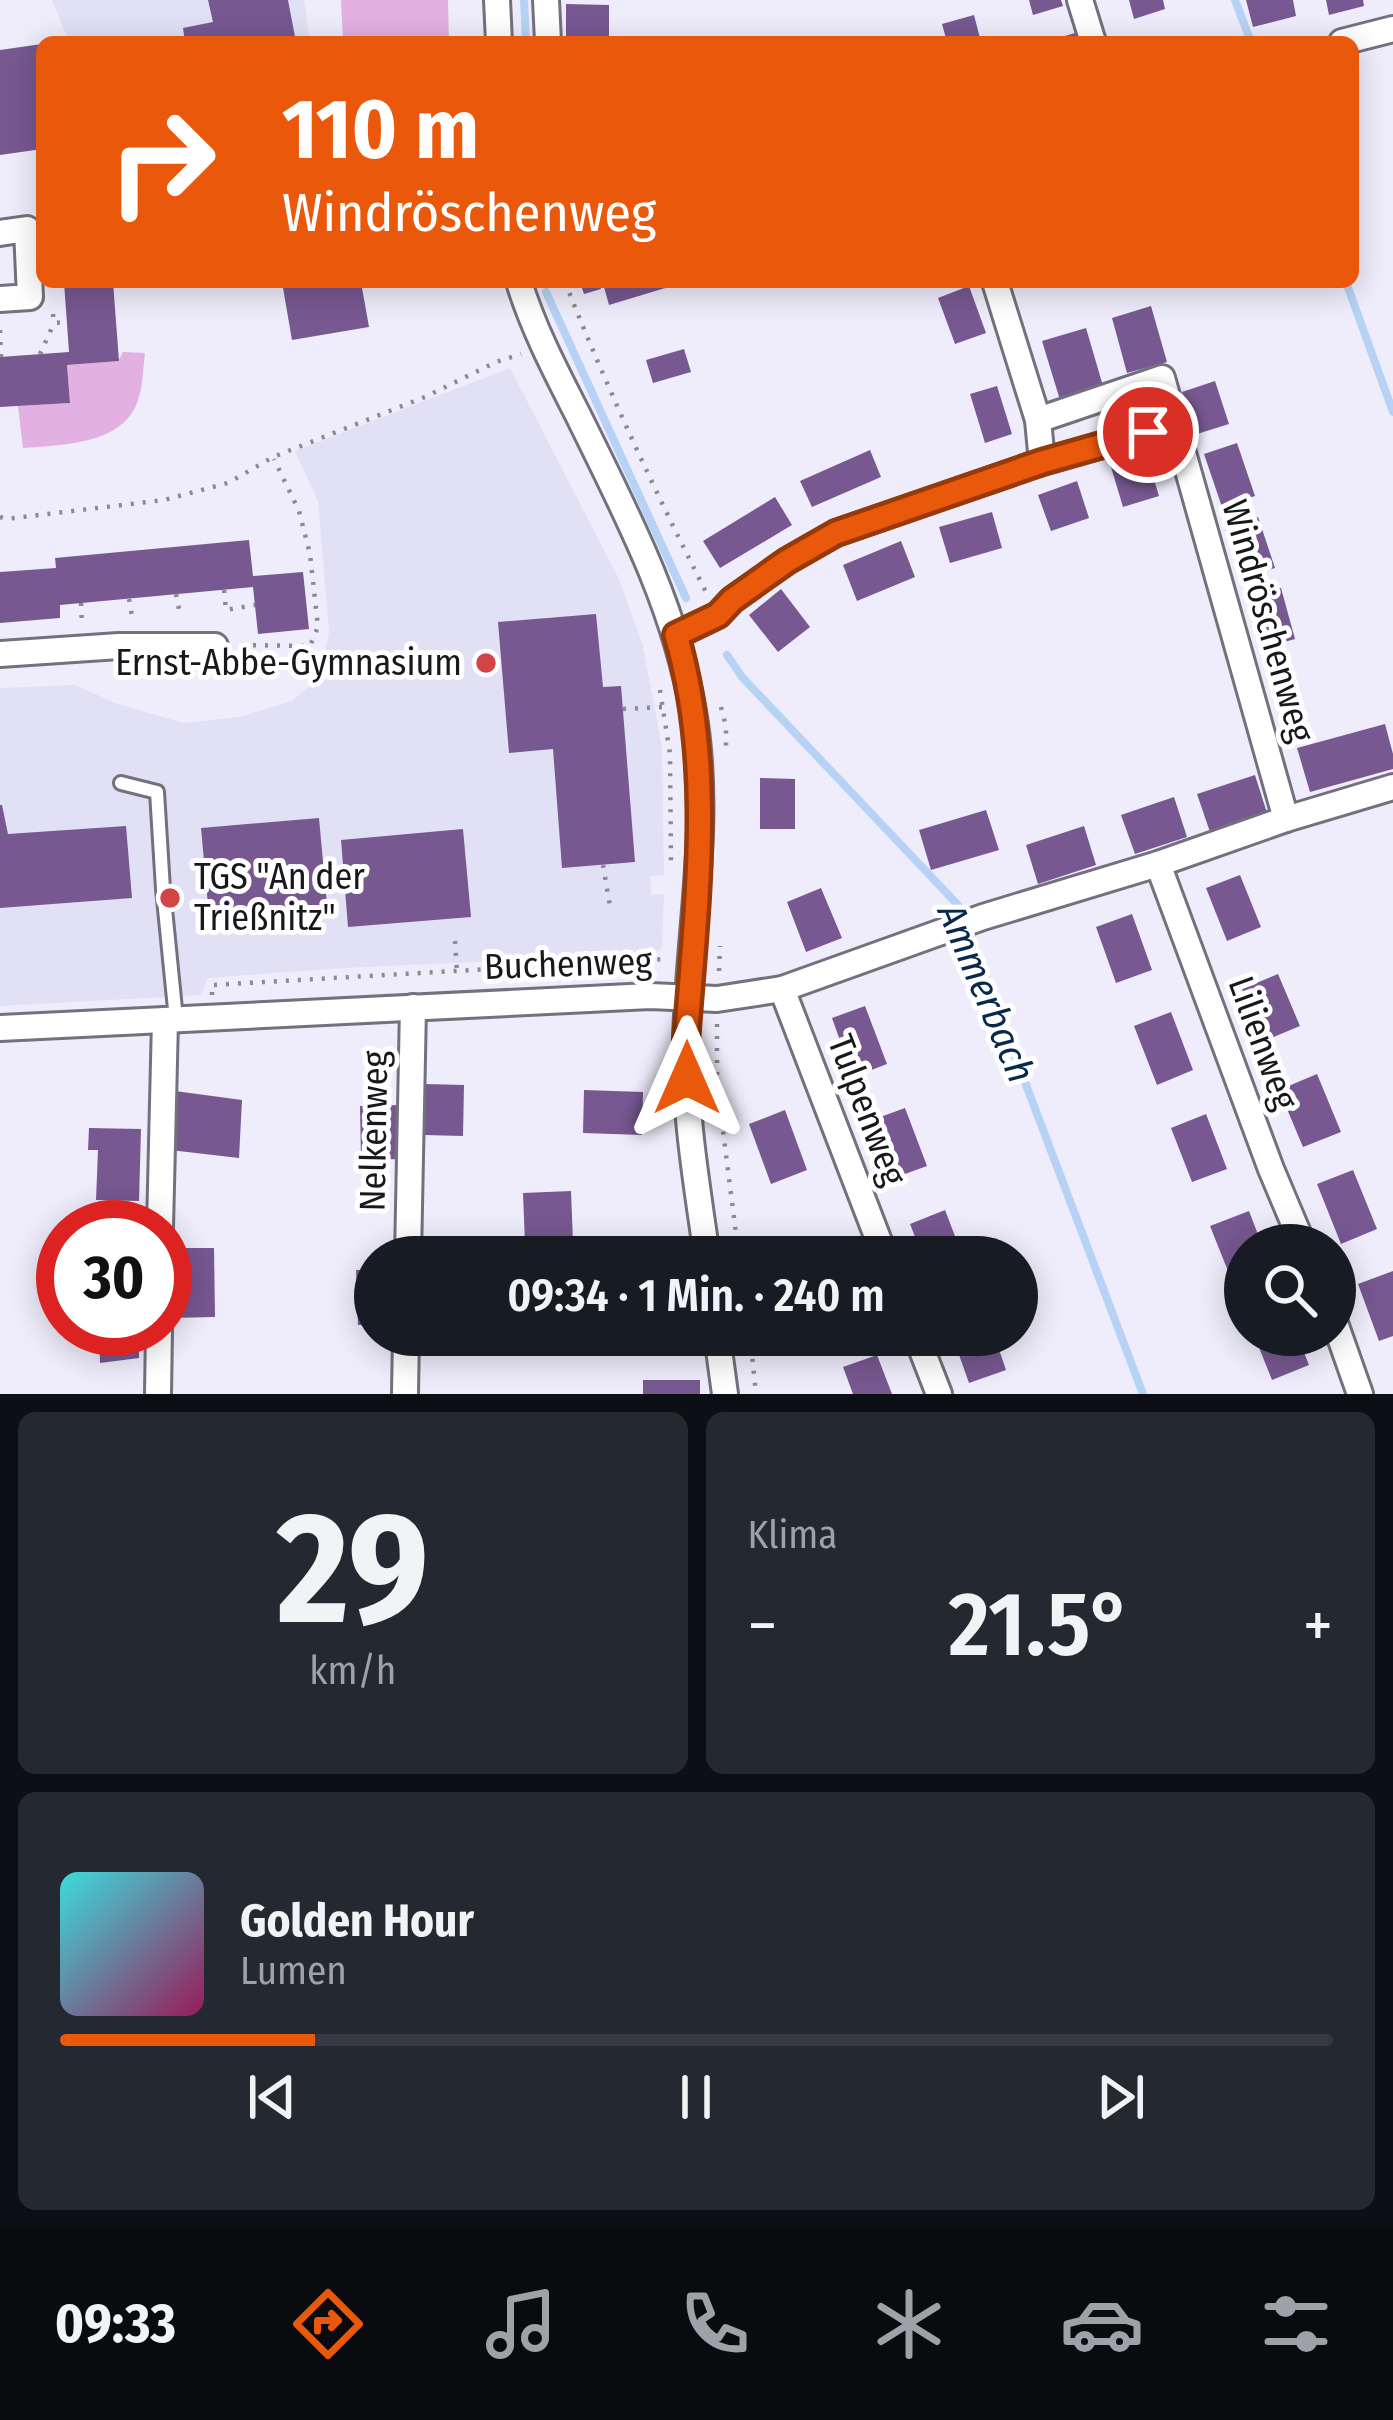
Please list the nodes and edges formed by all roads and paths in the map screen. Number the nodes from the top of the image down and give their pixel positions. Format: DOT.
graph roads {
  1 [pos="497,0"];
  2 [pos="546,0"];
  3 [pos="1080,0"];
  4 [pos="1393,29"];
  5 [pos="499,36"];
  6 [pos="548,36"];
  7 [pos="1091,36"];
  8 [pos="1359,38"];
  9 [pos="0,232"];
  10 [pos="523,288"];
  11 [pos="567,288"];
  12 [pos="996,288"];
  13 [pos="0,299"];
  14 [pos="53,314"];
  15 [pos="54,322"];
  16 [pos="67,322"];
  17 [pos="0,330"];
  18 [pos="544,346"];
  19 [pos="40,354"];
  20 [pos="1,357"];
  21 [pos="1038,419"];
  22 [pos="1180,442"];
  23 [pos="273,457"];
  24 [pos="1042,462"];
  25 [pos="0,518"];
  26 [pos="224,590"];
  27 [pos="176,594"];
  28 [pos="128,598"];
  29 [pos="81,603"];
  30 [pos="255,605"];
  31 [pos="179,614"];
  32 [pos="718,615"];
  33 [pos="133,622"];
  34 [pos="82,632"];
  35 [pos="676,635"];
  36 [pos="222,645"];
  37 [pos="0,654"];
  38 [pos="660,688"];
  39 [pos="663,706"];
  40 [pos="623,710"];
  41 [pos="121,783"];
  42 [pos="1393,788"];
  43 [pos="1286,819"];
  44 [pos="670,864"];
  45 [pos="1158,864"];
  46 [pos="603,865"];
  47 [pos="610,906"];
  48 [pos="455,941"];
  49 [pos="664,959"];
  50 [pos="457,972"];
  51 [pos="782,989"];
  52 [pos="212,998"];
  53 [pos="689,998"];
  54 [pos="717,999"];
  55 [pos="413,1007"];
  56 [pos="171,1020"];
  57 [pos="0,1028"];
  58 [pos="161,1200"];
  59 [pos="1294,1224"];
  60 [pos="408,1236"];
  61 [pos="704,1236"];
  62 [pos="736,1236"];
  63 [pos="877,1236"];
  64 [pos="158,1356"];
  65 [pos="406,1356"];
  66 [pos="720,1356"];
  67 [pos="751,1356"];
  68 [pos="924,1356"];
  69 [pos="1347,1356"];
  70 [pos="158,1394"];
  71 [pos="405,1394"];
  72 [pos="725,1394"];
  73 [pos="756,1394"];
  74 [pos="939,1394"];
  75 [pos="1360,1394"];
  1 -- 5 [label="street"];
  2 -- 6 [label="street"];
  3 -- 7 [label="street"];
  4 -- 8 [label="street"];
  9 -- 13 [label="street"];
  10 -- 18 [label="street"];
  11 -- 32 [label="path"];
  12 -- 21 [label="street"];
  14 -- 15 [label="path"];
  15 -- 16 [label="path"];
  15 -- 19 [label="path"];
  17 -- 20 [label="path"];
  18 -- 23 [label="path"];
  18 -- 35 [label="street"];
  21 -- 22 [label="street, Windröschenweg"];
  21 -- 24 [label="street"];
  22 -- 24 [label="street"];
  22 -- 43 [label="street, Windröschenweg"];
  23 -- 25 [label="path"];
  23 -- 36 [label="path"];
  24 -- 32 [label="street"];
  26 -- 30 [label="path"];
  27 -- 31 [label="path"];
  28 -- 33 [label="path"];
  29 -- 34 [label="path"];
  32 -- 35 [label="street"];
  35 -- 53 [label="street"];
  36 -- 37 [label="street"];
  38 -- 39 [label="path"];
  39 -- 40 [label="path"];
  39 -- 44 [label="path"];
  41 -- 56 [label="lane"];
  42 -- 43 [label="street, Buchenweg"];
  43 -- 45 [label="street, Buchenweg"];
  45 -- 51 [label="street, Buchenweg"];
  45 -- 59 [label="street, Lilienweg"];
  46 -- 47 [label="path"];
  48 -- 50 [label="path"];
  49 -- 50 [label="path"];
  50 -- 52 [label="path"];
  51 -- 54 [label="street, Buchenweg"];
  51 -- 63 [label="street, Tulpenweg"];
  53 -- 54 [label="street, Buchenweg"];
  53 -- 55 [label="street, Buchenweg"];
  53 -- 61 [label="street"];
  54 -- 62 [label="path"];
  55 -- 56 [label="street, Buchenweg"];
  55 -- 60 [label="street, Nelkenweg"];
  56 -- 57 [label="street, Buchenweg"];
  56 -- 58 [label="street"];
  64 -- 70 [label="street"];
  65 -- 71 [label="street"];
  66 -- 72 [label="street"];
  67 -- 73 [label="path"];
  68 -- 74 [label="street"];
  69 -- 75 [label="street"];
}
